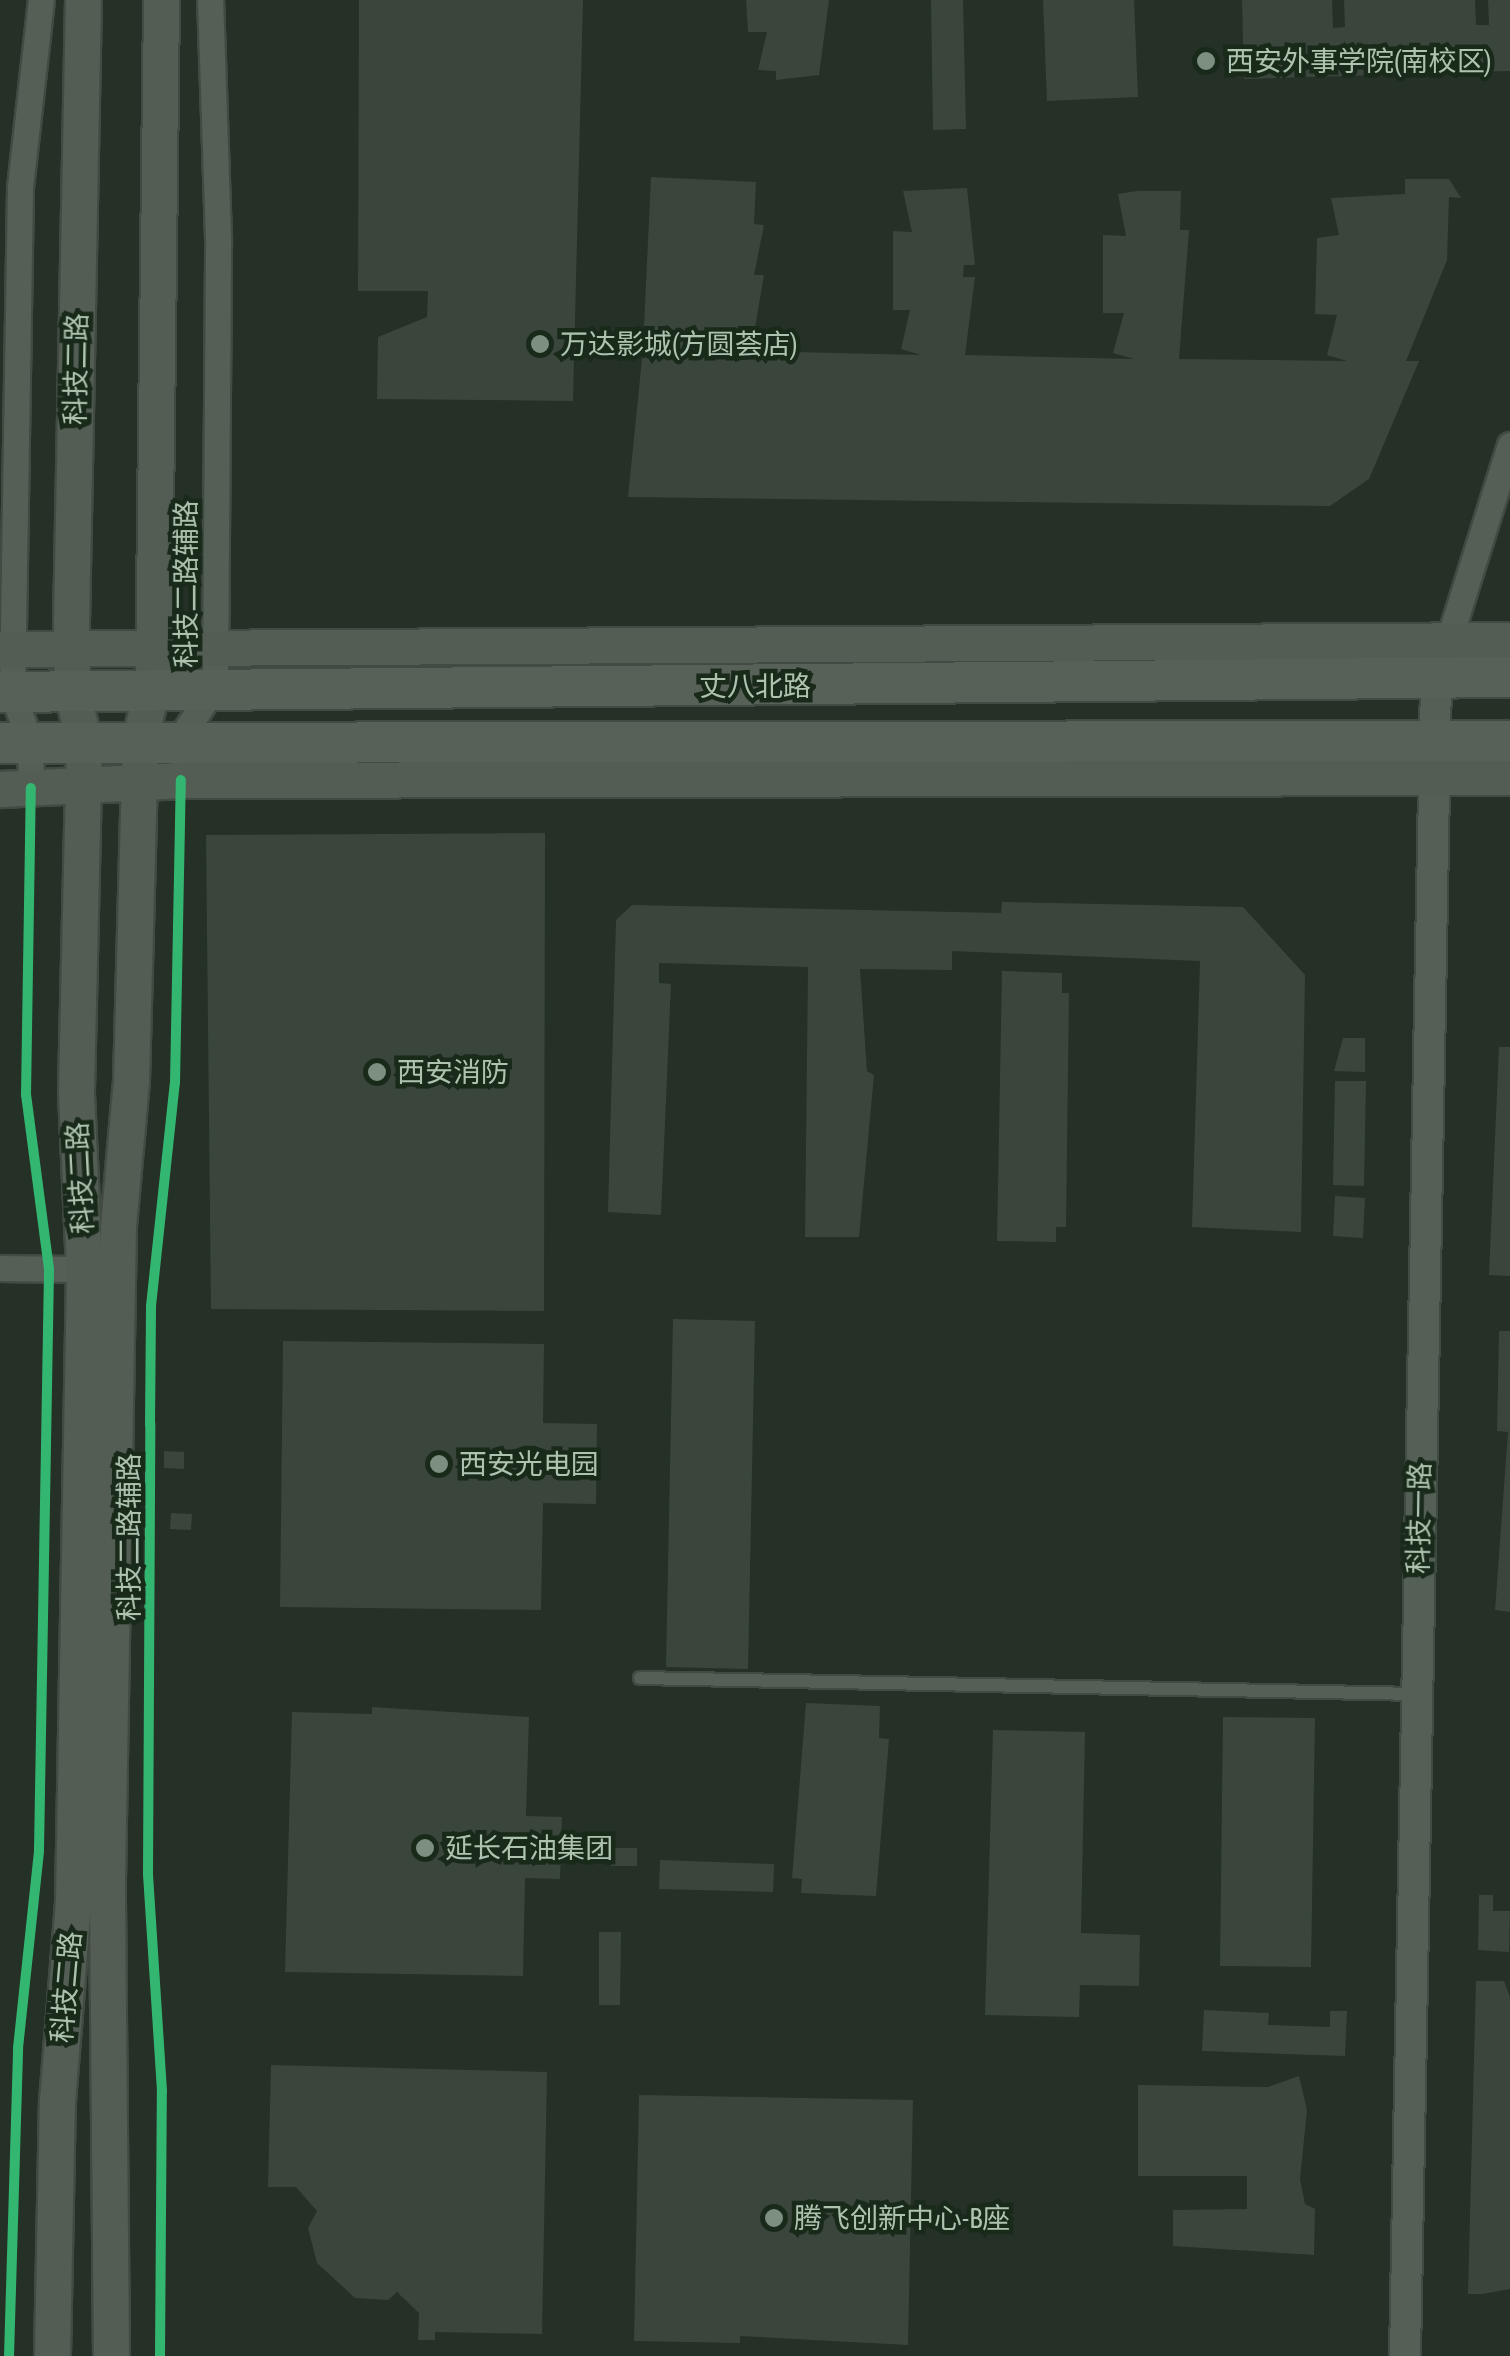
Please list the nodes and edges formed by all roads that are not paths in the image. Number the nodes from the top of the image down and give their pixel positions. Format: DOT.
graph roads {
  1 [pos="41,0"];
  2 [pos="84,0"];
  3 [pos="160,0"];
  4 [pos="210,0"];
  5 [pos="1510,446"];
  6 [pos="1510,640"];
  7 [pos="215,646"];
  8 [pos="7,649"];
  9 [pos="71,649"];
  10 [pos="1442,662"];
  11 [pos="154,667"];
  12 [pos="1510,677"];
  13 [pos="215,686"];
  14 [pos="6,692"];
  15 [pos="72,692"];
  16 [pos="140,737"];
  17 [pos="181,737"];
  18 [pos="1510,741"];
  19 [pos="15,742"];
  20 [pos="84,742"];
  21 [pos="1434,761"];
  22 [pos="1510,777"];
  23 [pos="139,780"];
  24 [pos="180,780"];
  25 [pos="15,788"];
  26 [pos="83,788"];
  27 [pos="0,1268"];
  28 [pos="84,1270"];
  29 [pos="640,1678"];
  30 [pos="1415,1694"];
  31 [pos="52,2356"];
  32 [pos="111,2356"];
  33 [pos="1404,2356"];
  1 -- 8 [label="street"];
  2 -- 9 [label="main road, 科技二路"];
  3 -- 11 [label="main road, 科技二路"];
  4 -- 7 [label="street, 科技二路辅路"];
  5 -- 10 [label="street"];
  6 -- 10 [label="main road"];
  7 -- 10 [label="main road"];
  7 -- 11 [label="main road"];
  7 -- 13 [label="street, 科技二路辅路"];
  8 -- 9 [label="main road"];
  8 -- 14 [label="street"];
  9 -- 11 [label="main road"];
  9 -- 15 [label="main road, 科技二路"];
  10 -- 12 [label="main road, 丈八北路"];
  10 -- 13 [label="main road, 丈八北路"];
  10 -- 21 [label="street, 科技一路"];
  11 -- 13 [label="main road, 丈八北路"];
  11 -- 15 [label="main road, 丈八北路"];
  11 -- 16 [label="main road, 科技二路"];
  13 -- 17 [label="street, 科技二路辅路"];
  14 -- 15 [label="main road, 丈八北路"];
  14 -- 19 [label="street"];
  15 -- 20 [label="main road, 科技二路"];
  16 -- 17 [label="main road, 丈八北路"];
  16 -- 20 [label="main road, 丈八北路"];
  16 -- 23 [label="main road, 科技二路"];
  17 -- 21 [label="main road, 丈八北路"];
  17 -- 24 [label="street"];
  18 -- 21 [label="main road, 丈八北路"];
  19 -- 20 [label="main road, 丈八北路"];
  19 -- 25 [label="street"];
  20 -- 26 [label="main road, 科技二路"];
  21 -- 22 [label="main road"];
  21 -- 24 [label="main road"];
  21 -- 30 [label="street, 科技一路"];
  23 -- 24 [label="main road"];
  23 -- 26 [label="main road"];
  23 -- 32 [label="main road, 科技二路"];
  25 -- 26 [label="main road"];
  26 -- 28 [label="main road, 科技二路"];
  27 -- 28 [label="street"];
  28 -- 31 [label="main road, 科技二路"];
  29 -- 30 [label="lane"];
  30 -- 33 [label="street, 科技一路"];
}
